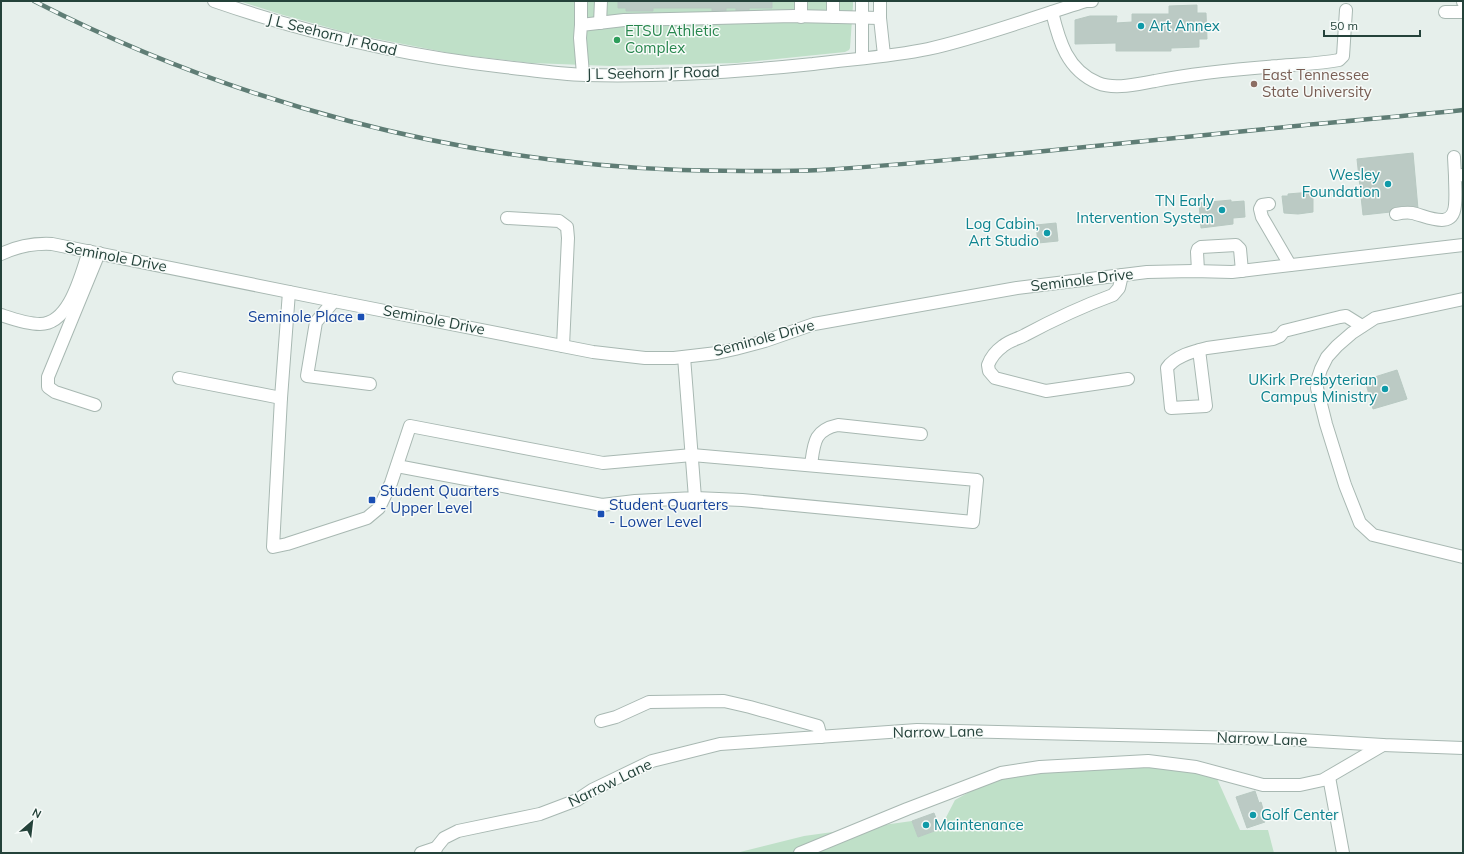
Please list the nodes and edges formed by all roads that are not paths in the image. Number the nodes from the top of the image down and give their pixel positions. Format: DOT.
graph roads {
  1 [pos="214,1"];
  2 [pos="581,1"];
  3 [pos="601,1"];
  4 [pos="801,1"];
  5 [pos="833,1"];
  6 [pos="862,1"];
  7 [pos="880,1"];
  8 [pos="1092,1"];
  9 [pos="1346,10"];
  10 [pos="1052,12"];
  11 [pos="1445,12"];
  12 [pos="1463,12"];
  13 [pos="801,17"];
  14 [pos="833,17"];
  15 [pos="862,18"];
  16 [pos="880,18"];
  17 [pos="600,23"];
  18 [pos="581,24"];
  19 [pos="884,55"];
  20 [pos="862,58"];
  21 [pos="583,74"];
  22 [pos="1454,157"];
  23 [pos="1459,176"];
  24 [pos="1269,204"];
  25 [pos="1396,214"];
  26 [pos="507,218"];
  27 [pos="1463,245"];
  28 [pos="94,252"];
  29 [pos="1,254"];
  30 [pos="1290,265"];
  31 [pos="1198,271"];
  32 [pos="1242,271"];
  33 [pos="1122,275"];
  34 [pos="289,292"];
  35 [pos="1463,299"];
  36 [pos="334,301"];
  37 [pos="1,315"];
  38 [pos="1362,326"];
  39 [pos="563,346"];
  40 [pos="1199,350"];
  41 [pos="684,357"];
  42 [pos="179,378"];
  43 [pos="1128,379"];
  44 [pos="370,384"];
  45 [pos="281,398"];
  46 [pos="95,405"];
  47 [pos="920,434"];
  48 [pos="692,455"];
  49 [pos="810,464"];
  50 [pos="398,466"];
  51 [pos="695,498"];
  52 [pos="1463,557"];
  53 [pos="601,721"];
  54 [pos="821,737"];
  55 [pos="1383,746"];
  56 [pos="1463,748"];
  57 [pos="1329,777"];
  58 [pos="435,850"];
  59 [pos="422,853"];
  60 [pos="800,853"];
  61 [pos="1343,853"];
  1 -- 21 [label="street, J L Seehorn Jr Road"];
  2 -- 18 [label="street"];
  3 -- 17 [label="street"];
  4 -- 13 [label="street"];
  5 -- 14 [label="street"];
  6 -- 15 [label="street"];
  7 -- 16 [label="street"];
  8 -- 10 [label="street, J L Seehorn Jr Road"];
  9 -- 10 [label="street"];
  10 -- 19 [label="street, J L Seehorn Jr Road"];
  11 -- 12 [label="street"];
  13 -- 14 [label="street"];
  13 -- 17 [label="street"];
  14 -- 15 [label="street"];
  15 -- 16 [label="street"];
  15 -- 20 [label="street"];
  16 -- 19 [label="street"];
  17 -- 18 [label="street"];
  18 -- 21 [label="street"];
  19 -- 20 [label="street, J L Seehorn Jr Road"];
  20 -- 21 [label="street, J L Seehorn Jr Road"];
  22 -- 23 [label="street"];
  23 -- 25 [label="street"];
  24 -- 30 [label="street"];
  26 -- 39 [label="street"];
  27 -- 30 [label="street, Seminole Drive"];
  28 -- 29 [label="street, Seminole Drive"];
  28 -- 34 [label="street, Seminole Drive"];
  28 -- 37 [label="street"];
  28 -- 46 [label="street"];
  30 -- 32 [label="street, Seminole Drive"];
  31 -- 32 [label="street, Seminole Drive"];
  31 -- 32 [label="street"];
  31 -- 33 [label="street, Seminole Drive"];
  33 -- 41 [label="street, Seminole Drive"];
  33 -- 43 [label="street"];
  34 -- 36 [label="street, Seminole Drive"];
  34 -- 45 [label="street"];
  35 -- 38 [label="street"];
  36 -- 39 [label="street, Seminole Drive"];
  36 -- 44 [label="street"];
  38 -- 40 [label="street"];
  38 -- 52 [label="street"];
  39 -- 41 [label="street, Seminole Drive"];
  40 -- 40 [label="street"];
  41 -- 48 [label="street"];
  42 -- 45 [label="street"];
  45 -- 50 [label="street"];
  47 -- 49 [label="street"];
  48 -- 49 [label="street"];
  48 -- 50 [label="street"];
  48 -- 51 [label="street"];
  49 -- 51 [label="street"];
  50 -- 51 [label="street"];
  53 -- 54 [label="street"];
  54 -- 55 [label="street, Narrow Lane"];
  54 -- 58 [label="street, Narrow Lane"];
  55 -- 56 [label="street, Narrow Lane"];
  55 -- 57 [label="street"];
  57 -- 60 [label="street"];
  57 -- 61 [label="street"];
  58 -- 59 [label="street, Narrow Lane"];
}
